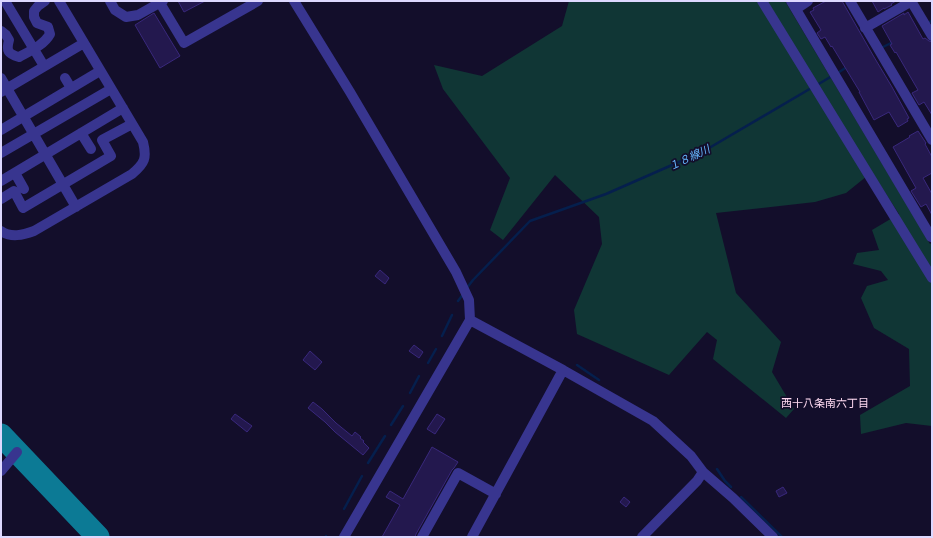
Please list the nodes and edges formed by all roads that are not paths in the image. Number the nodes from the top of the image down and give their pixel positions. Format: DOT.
graph roads {
  1 [pos="45,1"];
  2 [pos="59,1"];
  3 [pos="110,1"];
  4 [pos="258,1"];
  5 [pos="294,1"];
  6 [pos="762,1"];
  7 [pos="808,1"];
  8 [pos="850,1"];
  9 [pos="912,1"];
  10 [pos="161,2"];
  11 [pos="794,5"];
  12 [pos="5,6"];
  13 [pos="865,28"];
  14 [pos="1,32"];
  15 [pos="932,36"];
  16 [pos="84,43"];
  17 [pos="33,48"];
  18 [pos="44,66"];
  19 [pos="100,71"];
  20 [pos="1,78"];
  21 [pos="66,78"];
  22 [pos="71,88"];
  23 [pos="111,89"];
  24 [pos="4,90"];
  25 [pos="123,108"];
  26 [pos="23,116"];
  27 [pos="132,124"];
  28 [pos="1,130"];
  29 [pos="81,133"];
  30 [pos="34,134"];
  31 [pos="932,140"];
  32 [pos="91,149"];
  33 [pos="1,153"];
  34 [pos="46,154"];
  35 [pos="15,173"];
  36 [pos="1,181"];
  37 [pos="63,184"];
  38 [pos="24,189"];
  39 [pos="1,199"];
  40 [pos="76,206"];
  41 [pos="1,231"];
  42 [pos="932,236"];
  43 [pos="932,278"];
  44 [pos="470,320"];
  45 [pos="563,370"];
  46 [pos="17,452"];
  47 [pos="1,471"];
  48 [pos="703,472"];
  49 [pos="496,494"];
  50 [pos="344,537"];
  51 [pos="422,537"];
  52 [pos="472,537"];
  53 [pos="642,537"];
  54 [pos="773,537"];
  1 -- 17 [label="street"];
  2 -- 16 [label="street"];
  3 -- 10 [label="street"];
  4 -- 10 [label="street"];
  5 -- 44 [label="street"];
  6 -- 43 [label="street"];
  7 -- 11 [label="street"];
  8 -- 13 [label="street"];
  9 -- 13 [label="street"];
  9 -- 15 [label="street"];
  11 -- 42 [label="street"];
  12 -- 17 [label="street"];
  13 -- 31 [label="street"];
  14 -- 17 [label="street"];
  16 -- 18 [label="street"];
  16 -- 19 [label="street"];
  17 -- 18 [label="street"];
  18 -- 24 [label="street"];
  19 -- 22 [label="street"];
  19 -- 23 [label="street"];
  20 -- 24 [label="street"];
  21 -- 22 [label="street"];
  22 -- 26 [label="street"];
  23 -- 25 [label="street"];
  23 -- 30 [label="street"];
  24 -- 26 [label="street"];
  25 -- 27 [label="street"];
  25 -- 29 [label="street"];
  26 -- 28 [label="street"];
  26 -- 30 [label="street"];
  27 -- 37 [label="street"];
  27 -- 40 [label="street"];
  29 -- 32 [label="street"];
  29 -- 34 [label="street"];
  30 -- 33 [label="street"];
  30 -- 34 [label="street"];
  34 -- 35 [label="street"];
  34 -- 37 [label="street"];
  35 -- 36 [label="street"];
  35 -- 38 [label="street"];
  37 -- 39 [label="street"];
  37 -- 40 [label="street"];
  40 -- 41 [label="street"];
  44 -- 45 [label="street"];
  44 -- 50 [label="street"];
  45 -- 48 [label="street"];
  45 -- 49 [label="street"];
  46 -- 47 [label="street"];
  48 -- 53 [label="street"];
  48 -- 54 [label="street"];
  49 -- 51 [label="street"];
  49 -- 52 [label="street"];
}
